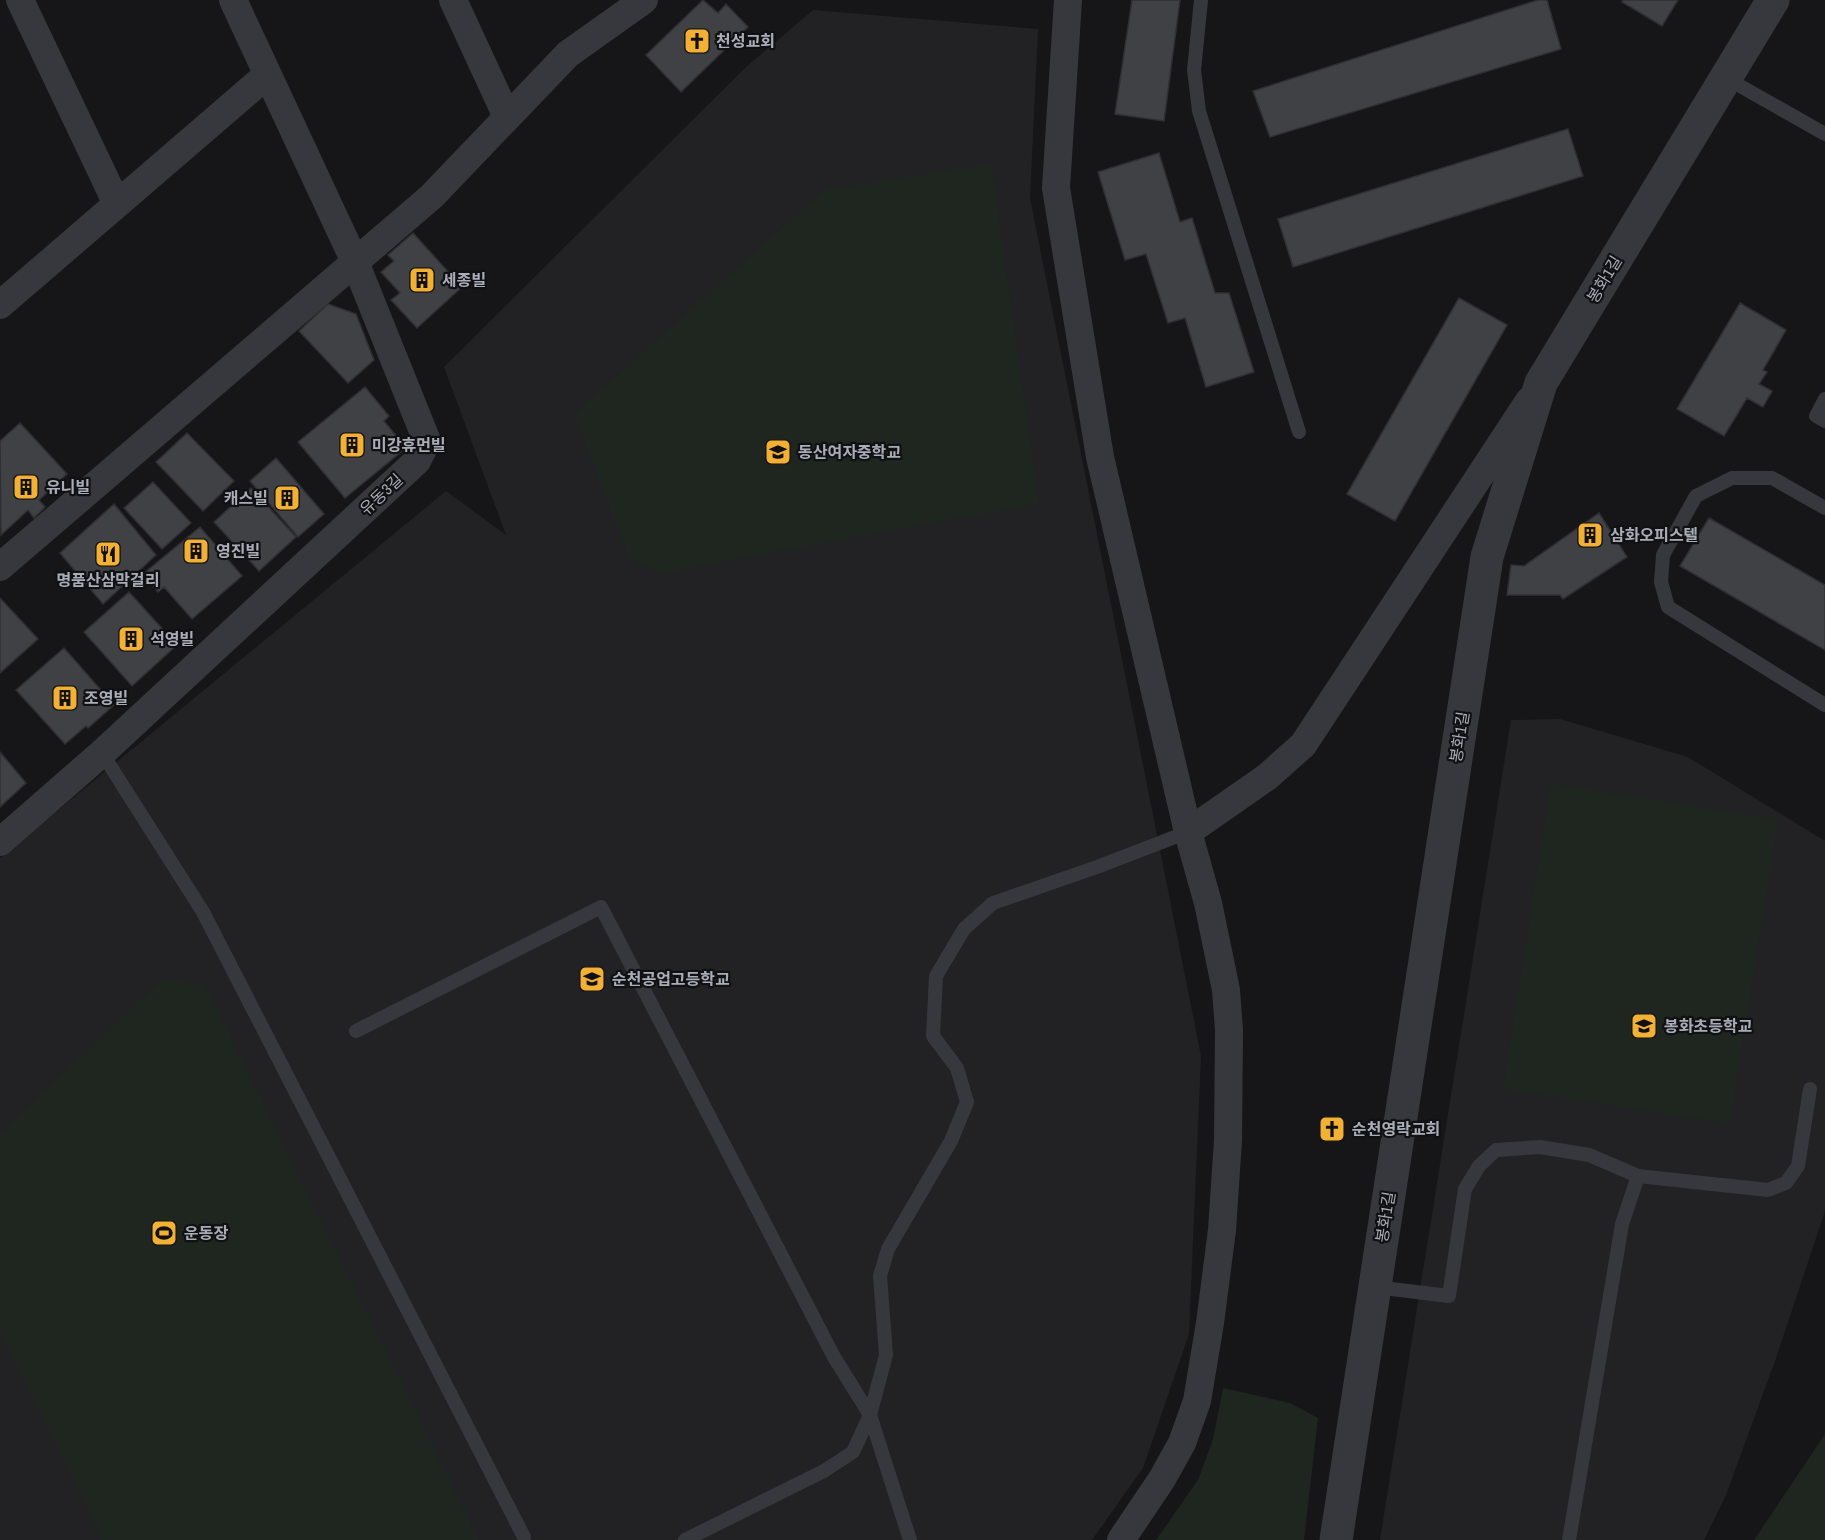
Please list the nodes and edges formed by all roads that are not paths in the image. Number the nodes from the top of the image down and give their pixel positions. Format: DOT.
graph roads {
  1 [pos="20,0"];
  2 [pos="233,0"];
  3 [pos="453,0"];
  4 [pos="644,0"];
  5 [pos="1068,0"];
  6 [pos="1201,0"];
  7 [pos="1773,0"];
  8 [pos="267,75"];
  9 [pos="1726,78"];
  10 [pos="507,117"];
  11 [pos="1825,134"];
  12 [pos="117,204"];
  13 [pos="355,262"];
  14 [pos="0,305"];
  15 [pos="1541,383"];
  16 [pos="1825,399"];
  17 [pos="1825,422"];
  18 [pos="1299,432"];
  19 [pos="1825,508"];
  20 [pos="0,567"];
  21 [pos="1825,705"];
  22 [pos="102,753"];
  23 [pos="1188,832"];
  24 [pos="0,842"];
  25 [pos="356,1031"];
  26 [pos="1810,1089"];
  27 [pos="1638,1176"];
  28 [pos="1374,1287"];
  29 [pos="870,1415"];
  30 [pos="524,1537"];
  31 [pos="685,1540"];
  32 [pos="910,1540"];
  33 [pos="1121,1540"];
  34 [pos="1336,1540"];
  35 [pos="1569,1540"];
  1 -- 12 [label="street"];
  2 -- 8 [label="street, 유동3길"];
  3 -- 10 [label="street"];
  4 -- 10 [label="street"];
  5 -- 23 [label="street"];
  6 -- 18 [label="lane"];
  7 -- 9 [label="street, 봉화1길"];
  8 -- 12 [label="street"];
  8 -- 13 [label="street, 유동3길"];
  9 -- 11 [label="lane"];
  9 -- 15 [label="street, 봉화1길"];
  10 -- 13 [label="street"];
  12 -- 14 [label="street"];
  13 -- 20 [label="street"];
  13 -- 22 [label="street, 유동3길"];
  15 -- 23 [label="street"];
  15 -- 28 [label="street, 봉화1길"];
  16 -- 17 [label="lane"];
  19 -- 21 [label="lane"];
  22 -- 24 [label="street, 유동3길"];
  22 -- 30 [label="lane"];
  23 -- 29 [label="lane"];
  23 -- 33 [label="street"];
  25 -- 29 [label="lane"];
  26 -- 27 [label="lane"];
  27 -- 28 [label="lane"];
  27 -- 35 [label="lane"];
  28 -- 34 [label="street, 봉화1길"];
  29 -- 31 [label="lane"];
  29 -- 32 [label="lane"];
}
